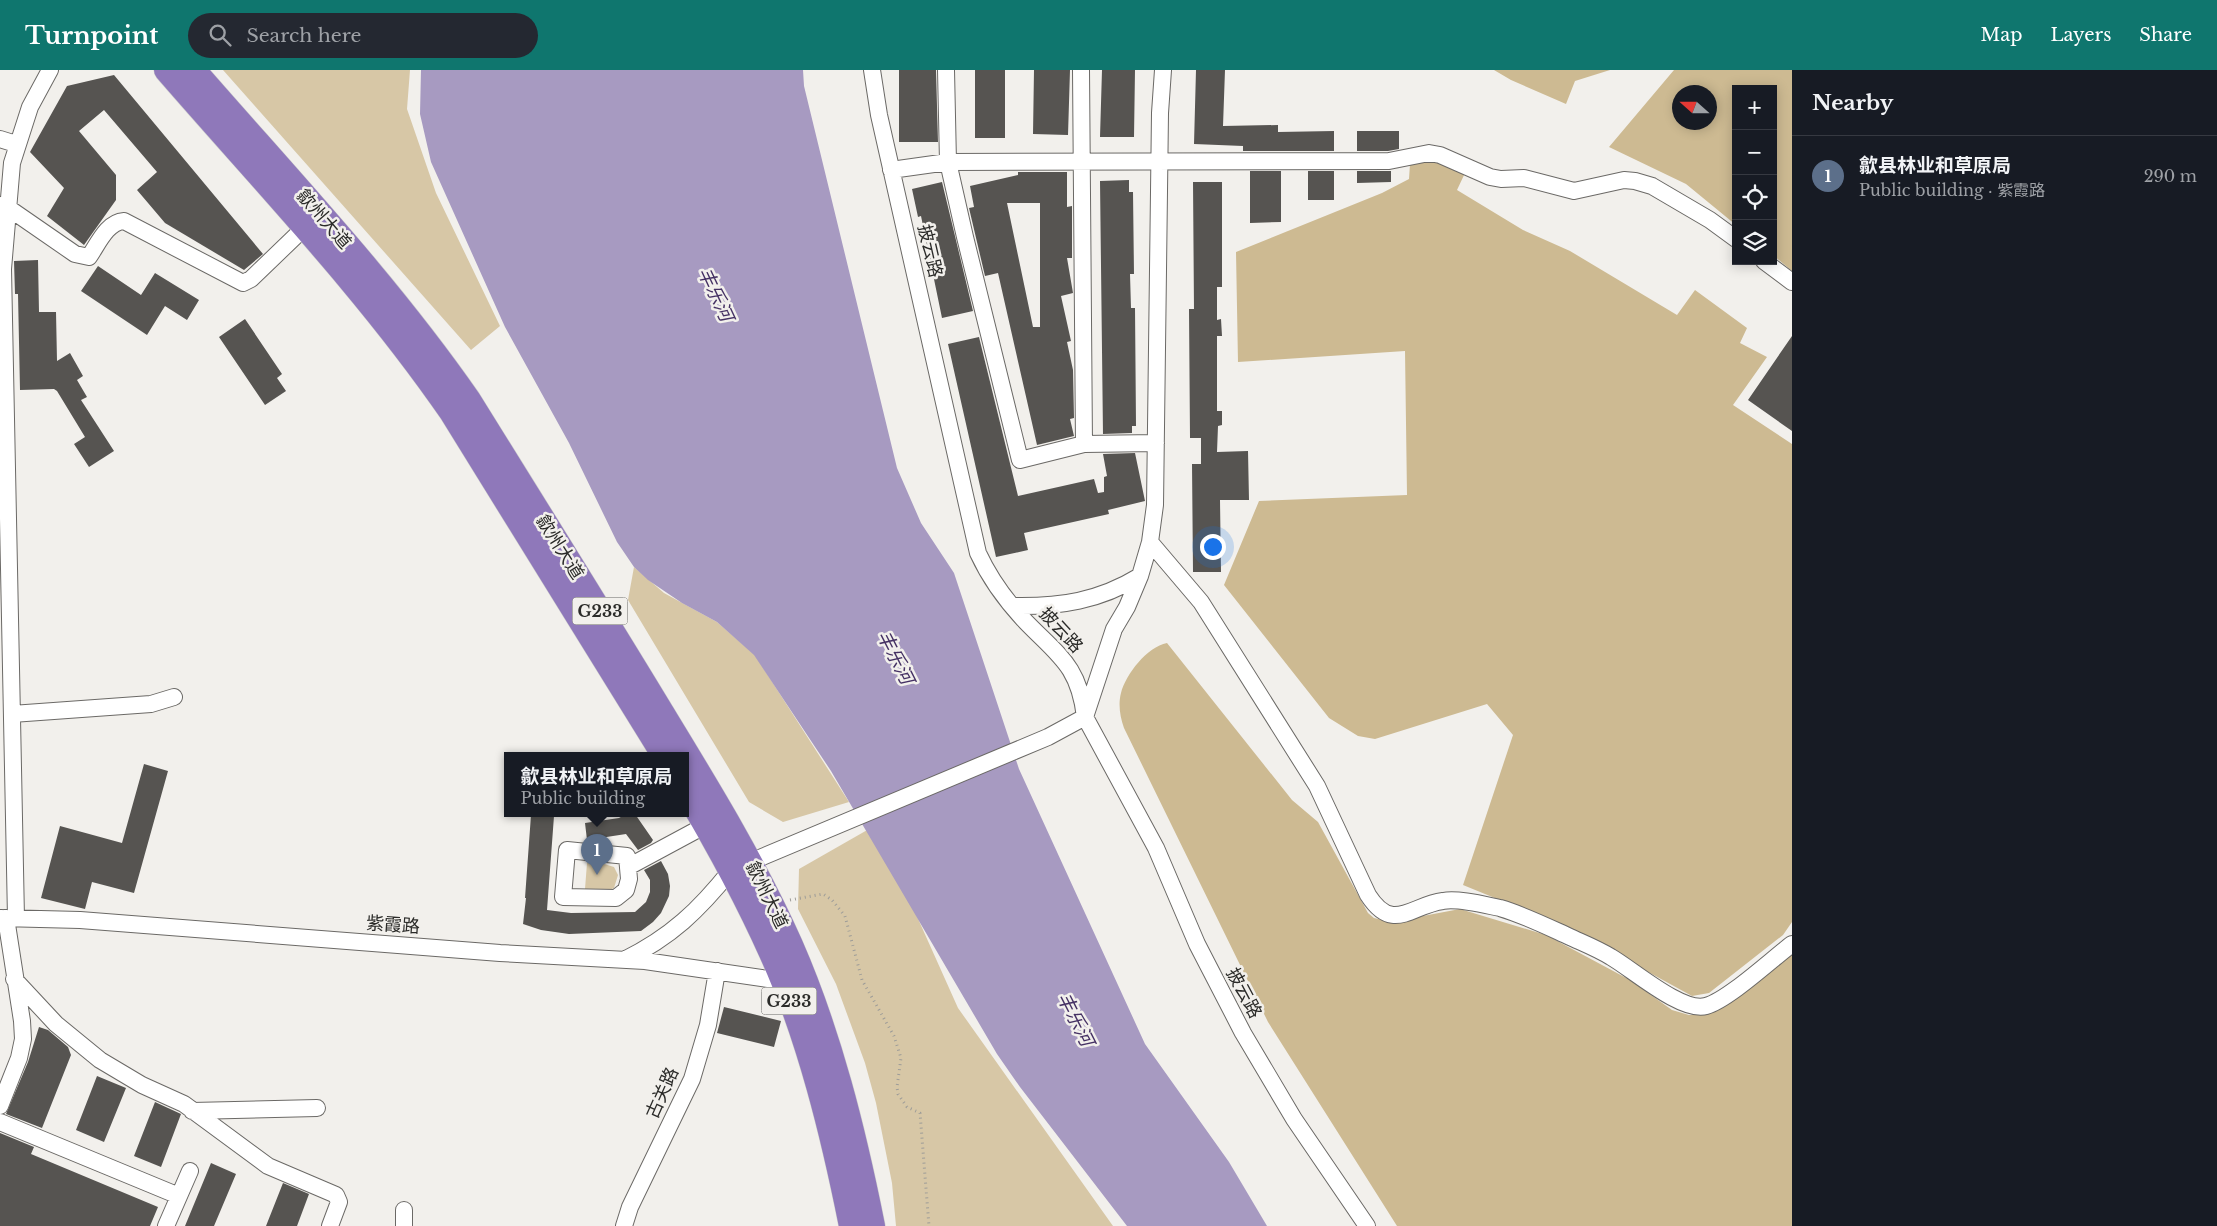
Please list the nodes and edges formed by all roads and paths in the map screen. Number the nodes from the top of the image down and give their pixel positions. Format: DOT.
graph roads {
  1 [pos="50,70"];
  2 [pos="166,70"];
  3 [pos="194,70"];
  4 [pos="872,70"];
  5 [pos="946,70"];
  6 [pos="1081,70"];
  7 [pos="1163,70"];
  8 [pos="0,139"];
  9 [pos="16,144"];
  10 [pos="1082,161"];
  11 [pos="1159,161"];
  12 [pos="948,162"];
  13 [pos="891,170"];
  14 [pos="4,206"];
  15 [pos="304,228"];
  16 [pos="1732,237"];
  17 [pos="1769,265"];
  18 [pos="1792,282"];
  19 [pos="2,287"];
  20 [pos="3,369"];
  21 [pos="1156,443"];
  22 [pos="1084,444"];
  23 [pos="1150,542"];
  24 [pos="1140,576"];
  25 [pos="1013,606"];
  26 [pos="174,697"];
  27 [pos="12,714"];
  28 [pos="1085,717"];
  29 [pos="662,752"];
  30 [pos="686,752"];
  31 [pos="689,757"];
  32 [pos="689,797"];
  33 [pos="706,825"];
  34 [pos="741,866"];
  35 [pos="628,867"];
  36 [pos="771,904"];
  37 [pos="7,918"];
  38 [pos="1792,944"];
  39 [pos="624,960"];
  40 [pos="717,972"];
  41 [pos="7,981"];
  42 [pos="782,981"];
  43 [pos="0,1106"];
  44 [pos="316,1108"];
  45 [pos="192,1111"];
  46 [pos="0,1122"];
  47 [pos="190,1171"];
  48 [pos="179,1196"];
  49 [pos="166,1226"];
  50 [pos="330,1226"];
  51 [pos="624,1226"];
  52 [pos="851,1226"];
  53 [pos="872,1226"];
  54 [pos="929,1226"];
  55 [pos="1367,1226"];
  1 -- 9 [label="street"];
  2 -- 15 [label="highway, 歙州大道 / G233"];
  3 -- 30 [label="highway, 歙州大道 / G233"];
  4 -- 13 [label="street, 披云路"];
  5 -- 12 [label="street"];
  6 -- 10 [label="street"];
  7 -- 11 [label="street"];
  8 -- 9 [label="street"];
  9 -- 14 [label="street"];
  10 -- 11 [label="street"];
  10 -- 12 [label="street"];
  10 -- 22 [label="street"];
  11 -- 16 [label="street"];
  11 -- 21 [label="street"];
  12 -- 13 [label="street"];
  12 -- 22 [label="street"];
  13 -- 25 [label="street, 披云路"];
  14 -- 15 [label="street"];
  14 -- 19 [label="street"];
  15 -- 29 [label="highway, 歙州大道 / G233"];
  17 -- 18 [label="street"];
  19 -- 20 [label="street"];
  20 -- 27 [label="street"];
  21 -- 22 [label="street"];
  21 -- 23 [label="street"];
  23 -- 24 [label="street"];
  23 -- 38 [label="street"];
  24 -- 25 [label="street"];
  24 -- 28 [label="street"];
  25 -- 28 [label="street, 披云路"];
  26 -- 27 [label="street"];
  27 -- 37 [label="street"];
  28 -- 34 [label="street"];
  28 -- 55 [label="street, 披云路"];
  31 -- 34 [label="highway, 歙州大道 / G233"];
  32 -- 33 [label="highway, 歙州大道 / G233"];
  33 -- 34 [label="highway, 歙州大道 / G233"];
  33 -- 35 [label="street"];
  34 -- 36 [label="highway, 歙州大道 / G233"];
  34 -- 39 [label="street"];
  34 -- 42 [label="highway, 歙州大道 / G233"];
  35 -- 35 [label="street"];
  36 -- 53 [label="highway, 歙州大道 / G233"];
  36 -- 54 [label="path"];
  37 -- 39 [label="street, 紫霞路"];
  37 -- 41 [label="street"];
  39 -- 40 [label="street, 紫霞路"];
  40 -- 42 [label="street, 紫霞路"];
  40 -- 51 [label="street, 古关路"];
  41 -- 43 [label="street"];
  41 -- 45 [label="street"];
  42 -- 52 [label="highway, 歙州大道 / G233"];
  44 -- 45 [label="street"];
  45 -- 50 [label="street"];
  46 -- 48 [label="street"];
  47 -- 48 [label="street"];
  48 -- 49 [label="street"];
}
